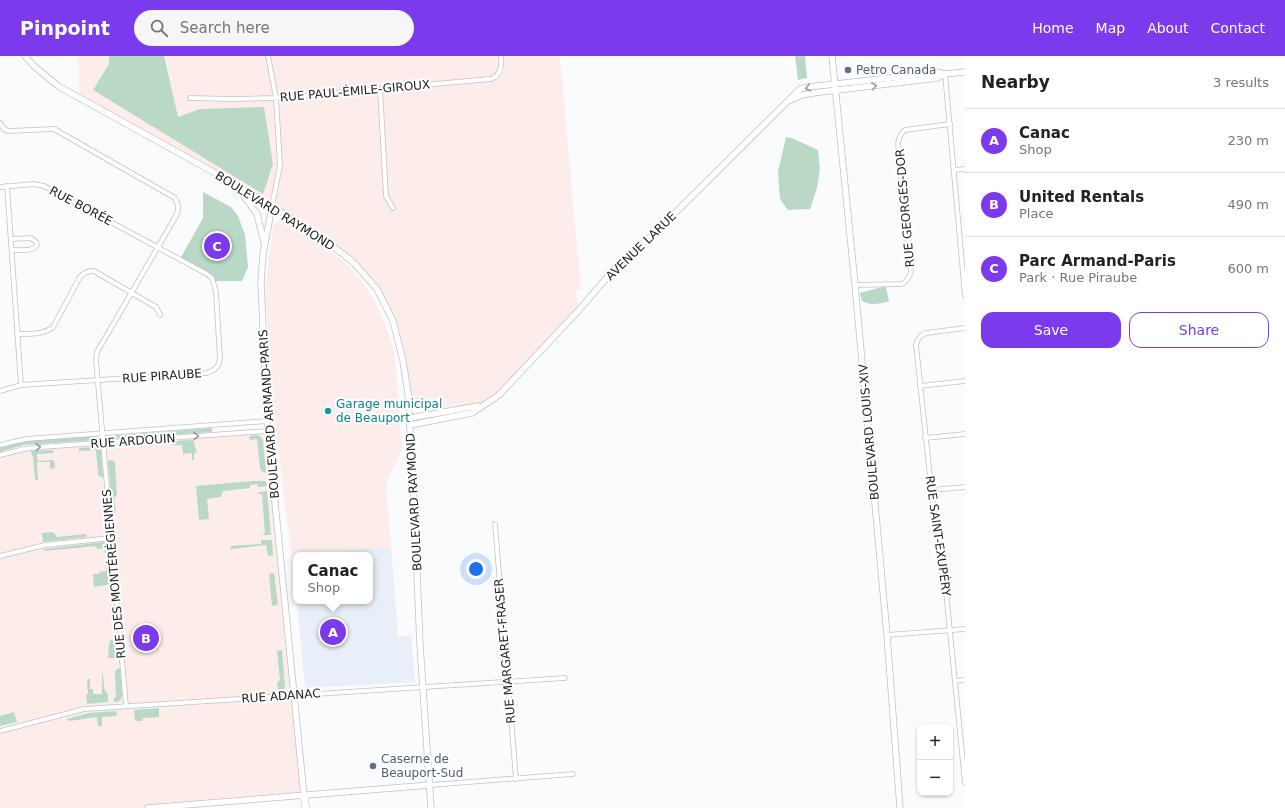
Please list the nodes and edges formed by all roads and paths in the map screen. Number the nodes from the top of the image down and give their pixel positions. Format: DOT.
graph roads {
  1 [pos="26,56"];
  2 [pos="268,56"];
  3 [pos="501,56"];
  4 [pos="832,56"];
  5 [pos="965,72"];
  6 [pos="946,74"];
  7 [pos="835,84"];
  8 [pos="380,89"];
  9 [pos="836,90"];
  10 [pos="190,98"];
  11 [pos="276,98"];
  12 [pos="786,103"];
  13 [pos="0,123"];
  14 [pos="950,124"];
  15 [pos="965,169"];
  16 [pos="955,170"];
  17 [pos="235,184"];
  18 [pos="7,186"];
  19 [pos="0,187"];
  20 [pos="272,206"];
  21 [pos="393,208"];
  22 [pos="11,239"];
  23 [pos="264,246"];
  24 [pos="158,247"];
  25 [pos="12,250"];
  26 [pos="855,285"];
  27 [pos="131,293"];
  28 [pos="965,296"];
  29 [pos="160,315"];
  30 [pos="965,328"];
  31 [pos="17,334"];
  32 [pos="97,380"];
  33 [pos="965,382"];
  34 [pos="21,385"];
  35 [pos="920,386"];
  36 [pos="0,391"];
  37 [pos="480,406"];
  38 [pos="410,418"];
  39 [pos="266,421"];
  40 [pos="410,425"];
  41 [pos="268,432"];
  42 [pos="102,433"];
  43 [pos="965,434"];
  44 [pos="925,438"];
  45 [pos="103,443"];
  46 [pos="0,445"];
  47 [pos="0,455"];
  48 [pos="965,487"];
  49 [pos="931,490"];
  50 [pos="495,524"];
  51 [pos="111,538"];
  52 [pos="0,556"];
  53 [pos="965,629"];
  54 [pos="950,630"];
  55 [pos="887,634"];
  56 [pos="565,678"];
  57 [pos="965,680"];
  58 [pos="508,681"];
  59 [pos="955,681"];
  60 [pos="422,686"];
  61 [pos="293,695"];
  62 [pos="126,706"];
  63 [pos="0,731"];
  64 [pos="573,774"];
  65 [pos="516,779"];
  66 [pos="965,783"];
  67 [pos="430,785"];
  68 [pos="304,796"];
  69 [pos="148,808"];
  70 [pos="304,808"];
  71 [pos="432,808"];
  72 [pos="900,808"];
  1 -- 17 [label="street, BOULEVARD RAYMOND"];
  2 -- 11 [label="street, BOULEVARD ARMAND-PARIS"];
  3 -- 8 [label="street, RUE PAUL-ÉMILE-GIROUX"];
  4 -- 7 [label="street, BOULEVARD LOUIS-XIV"];
  5 -- 6 [label="street, AVENUE LARUE"];
  6 -- 7 [label="street, AVENUE LARUE"];
  9 -- 6 [label="street, AVENUE LARUE, one-way"];
  6 -- 14 [label="street"];
  7 -- 9 [label="street, BOULEVARD LOUIS-XIV"];
  7 -- 12 [label="street, AVENUE LARUE, one-way"];
  8 -- 11 [label="street, RUE PAUL-ÉMILE-GIROUX"];
  8 -- 21 [label="street"];
  9 -- 12 [label="street, AVENUE LARUE"];
  9 -- 26 [label="street, BOULEVARD LOUIS-XIV"];
  10 -- 11 [label="street, RUE PAUL-ÉMILE-GIROUX"];
  11 -- 20 [label="street, BOULEVARD ARMAND-PARIS"];
  12 -- 37 [label="street, AVENUE LARUE"];
  13 -- 24 [label="street, RUE DES MONTÉRÉGIENNES"];
  14 -- 16 [label="street"];
  14 -- 26 [label="street, RUE GEORGES-DOR"];
  15 -- 16 [label="street"];
  16 -- 28 [label="street"];
  17 -- 20 [label="street, BOULEVARD RAYMOND"];
  17 -- 23 [label="street"];
  18 -- 19 [label="street, RUE BORÉE"];
  18 -- 22 [label="street"];
  18 -- 24 [label="street, RUE BORÉE"];
  20 -- 23 [label="street, BOULEVARD ARMAND-PARIS"];
  20 -- 38 [label="street, BOULEVARD RAYMOND"];
  22 -- 25 [label="street"];
  22 -- 25 [label="street"];
  23 -- 39 [label="street, BOULEVARD ARMAND-PARIS"];
  24 -- 27 [label="street, RUE DES MONTÉRÉGIENNES"];
  24 -- 32 [label="street, RUE PIRAUBE"];
  25 -- 31 [label="street"];
  26 -- 55 [label="street, BOULEVARD LOUIS-XIV"];
  27 -- 29 [label="street"];
  27 -- 31 [label="street"];
  27 -- 32 [label="street, RUE DES MONTÉRÉGIENNES"];
  30 -- 35 [label="street, RUE SAINT-EXUPÉRY"];
  31 -- 34 [label="street"];
  32 -- 34 [label="street, RUE PIRAUBE"];
  32 -- 42 [label="street, RUE DES MONTÉRÉGIENNES"];
  33 -- 35 [label="street"];
  34 -- 36 [label="street, RUE PIRAUBE"];
  35 -- 44 [label="street, RUE SAINT-EXUPÉRY"];
  37 -- 38 [label="street, AVENUE LARUE"];
  37 -- 40 [label="street, AVENUE LARUE"];
  38 -- 40 [label="street, BOULEVARD RAYMOND"];
  39 -- 41 [label="street, BOULEVARD ARMAND-PARIS"];
  39 -- 42 [label="street, RUE ARDOUIN"];
  40 -- 60 [label="street, BOULEVARD RAYMOND"];
  45 -- 41 [label="street, RUE ARDOUIN, one-way"];
  41 -- 61 [label="street, BOULEVARD ARMAND-PARIS"];
  42 -- 45 [label="street, RUE DES MONTÉRÉGIENNES"];
  42 -- 46 [label="street, RUE ARDOUIN"];
  43 -- 44 [label="street"];
  44 -- 49 [label="street, RUE SAINT-EXUPÉRY"];
  47 -- 45 [label="street, RUE ARDOUIN, one-way"];
  45 -- 51 [label="street, RUE DES MONTÉRÉGIENNES"];
  48 -- 49 [label="street"];
  49 -- 54 [label="street, RUE SAINT-EXUPÉRY"];
  50 -- 58 [label="street, RUE MARGARET-FRASER"];
  51 -- 52 [label="street"];
  51 -- 62 [label="street, RUE DES MONTÉRÉGIENNES"];
  53 -- 54 [label="street"];
  54 -- 55 [label="street"];
  54 -- 59 [label="street, RUE SAINT-EXUPÉRY"];
  55 -- 72 [label="street, BOULEVARD LOUIS-XIV"];
  56 -- 58 [label="street, RUE ADANAC"];
  57 -- 59 [label="street"];
  58 -- 60 [label="street, RUE ADANAC"];
  58 -- 65 [label="street, RUE MARGARET-FRASER"];
  59 -- 66 [label="street, RUE SAINT-EXUPÉRY"];
  60 -- 61 [label="street, RUE ADANAC"];
  60 -- 67 [label="street, BOULEVARD RAYMOND"];
  61 -- 62 [label="street, RUE ADANAC"];
  61 -- 68 [label="street, BOULEVARD ARMAND-PARIS"];
  62 -- 63 [label="street, RUE ADANAC"];
  64 -- 65 [label="street"];
  65 -- 67 [label="street"];
  67 -- 68 [label="street"];
  67 -- 71 [label="street, BOULEVARD RAYMOND"];
  68 -- 69 [label="street"];
  68 -- 70 [label="highway"];
}
